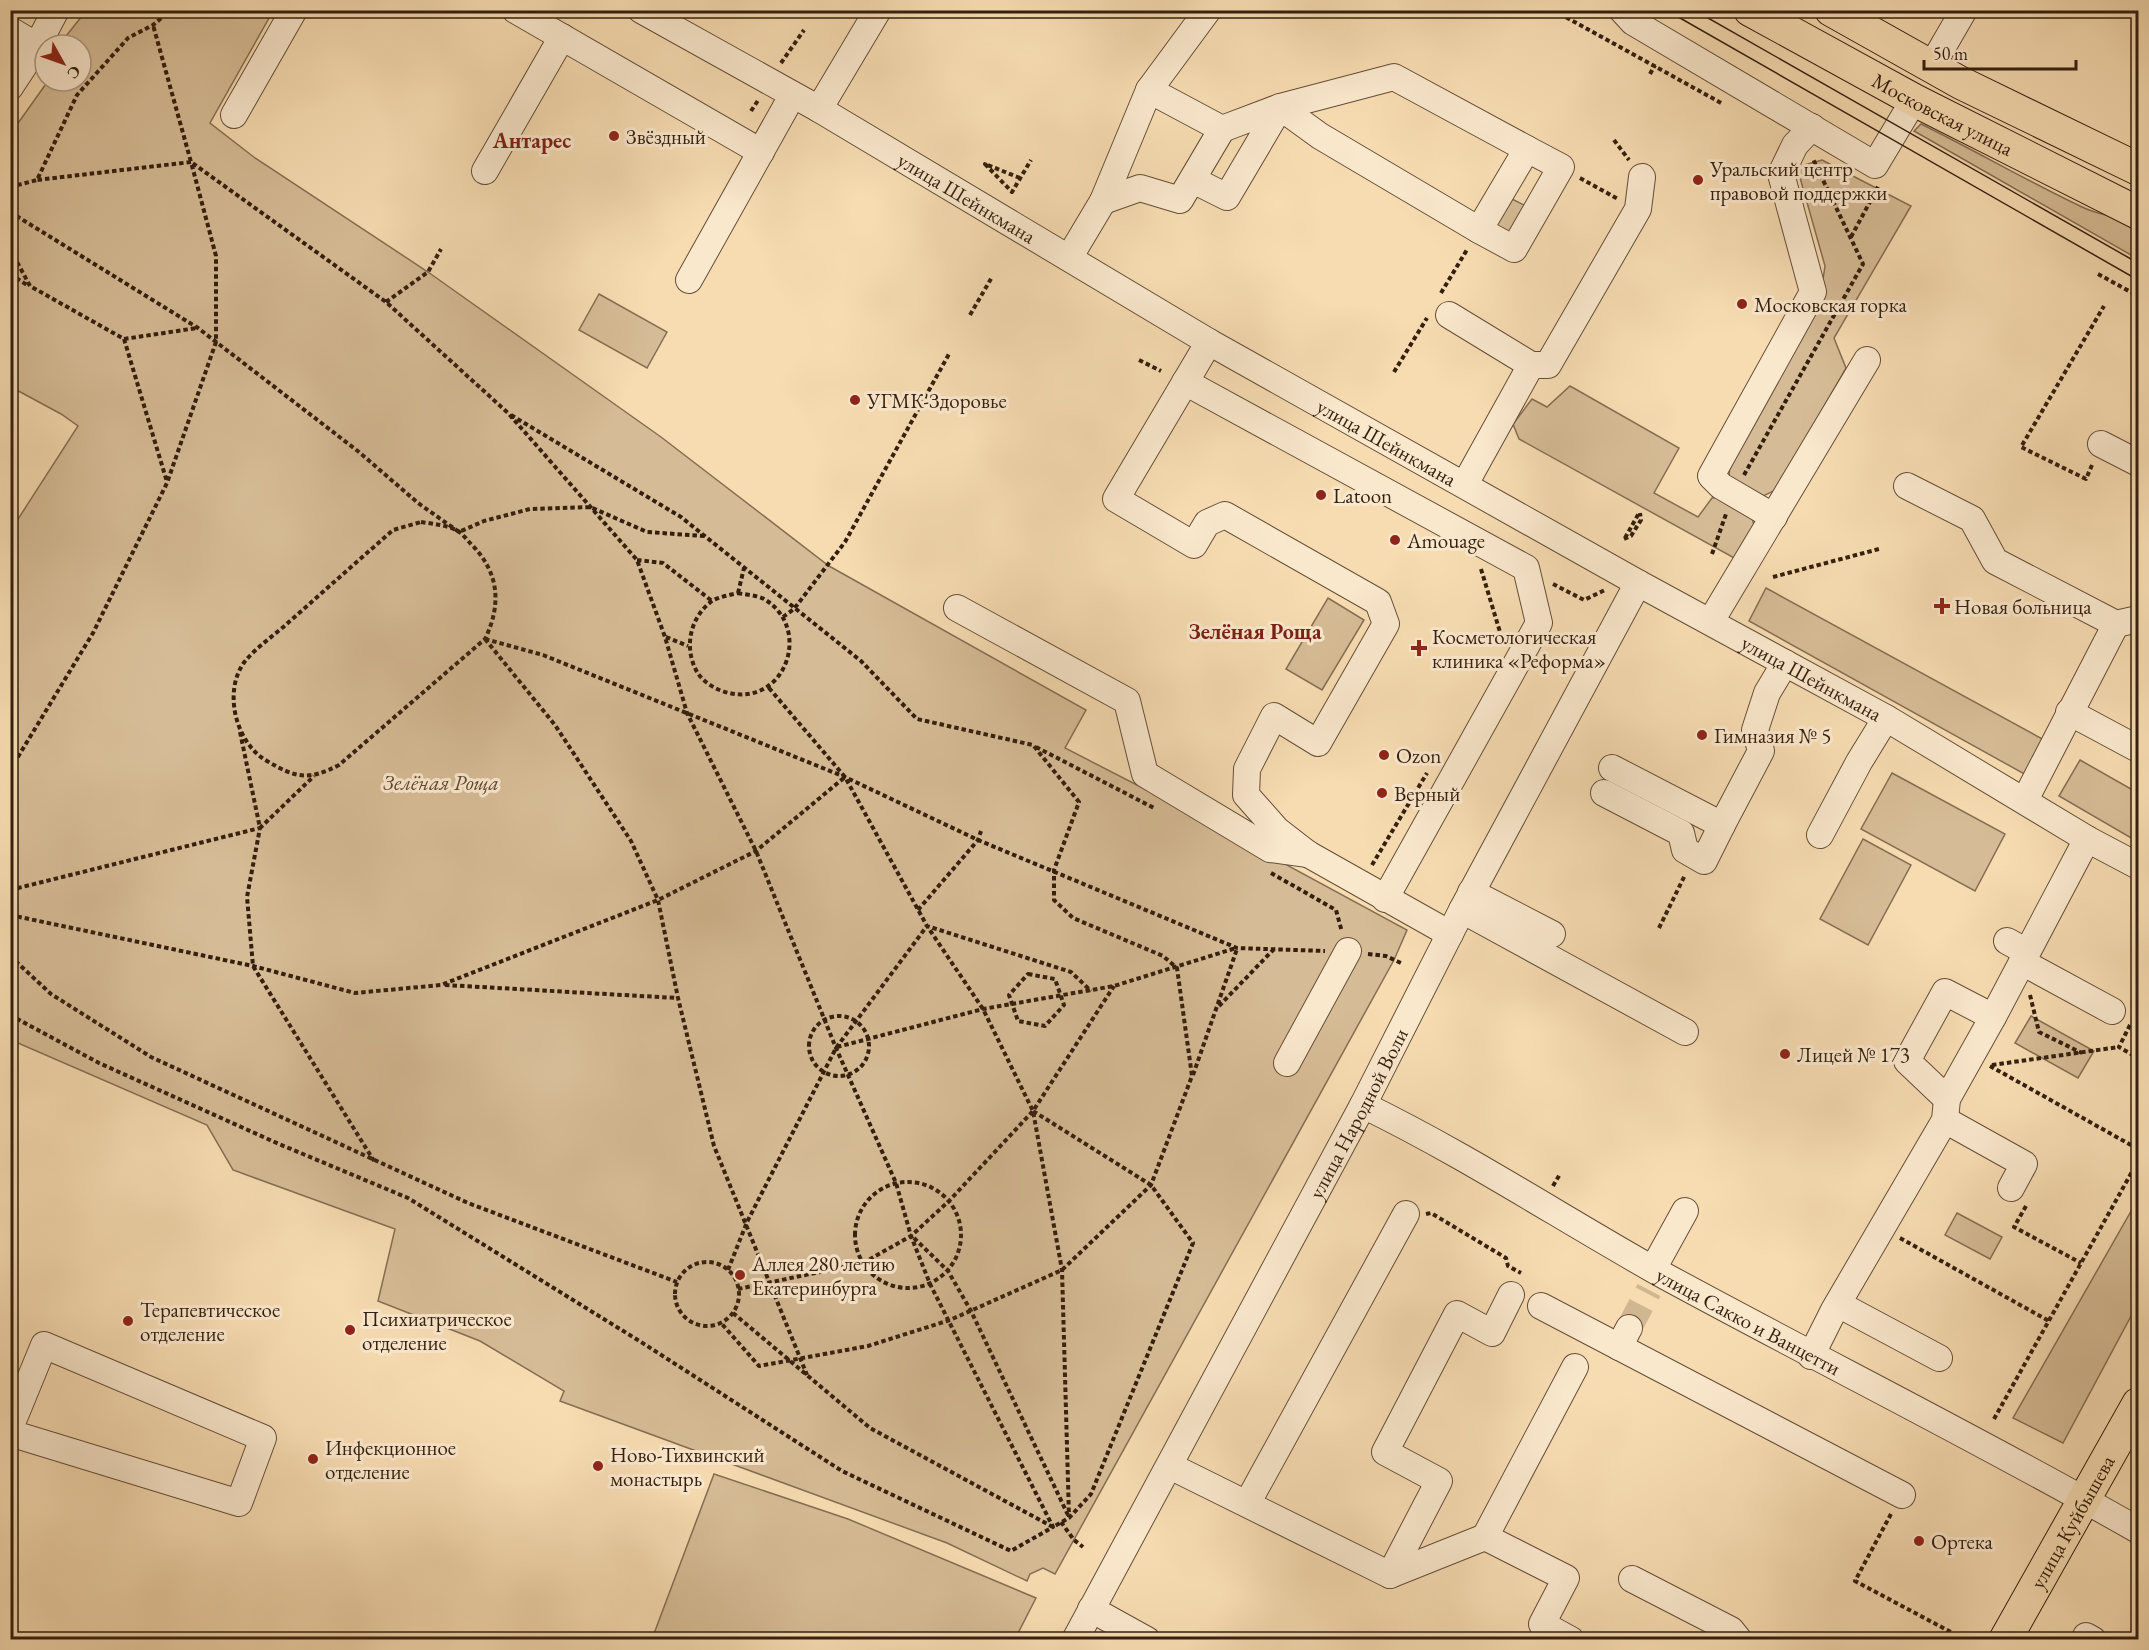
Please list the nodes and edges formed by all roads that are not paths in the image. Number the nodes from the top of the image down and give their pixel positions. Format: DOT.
graph roads {
  1 [pos="56,10"];
  2 [pos="294,10"];
  3 [pos="515,10"];
  4 [pos="640,10"];
  5 [pos="878,10"];
  6 [pos="1208,10"];
  7 [pos="1622,10"];
  8 [pos="1750,10"];
  9 [pos="1831,10"];
  10 [pos="1964,10"];
  11 [pos="1869,20"];
  12 [pos="10,30"];
  13 [pos="44,33"];
  14 [pos="562,37"];
  15 [pos="33,44"];
  16 [pos="33,52"];
  17 [pos="1932,67"];
  18 [pos="10,87"];
  19 [pos="1149,90"];
  20 [pos="792,96"];
  21 [pos="1914,100"];
  22 [pos="1280,107"];
  23 [pos="819,109"];
  24 [pos="234,115"];
  25 [pos="1812,127"];
  26 [pos="1222,129"];
  27 [pos="1527,149"];
  28 [pos="761,152"];
  29 [pos="2139,169"];
  30 [pos="485,171"];
  31 [pos="1642,177"];
  32 [pos="1193,180"];
  33 [pos="1103,201"];
  34 [pos="2139,213"];
  35 [pos="1479,230"];
  36 [pos="1069,258"];
  37 [pos="689,280"];
  38 [pos="1449,315"];
  39 [pos="1209,342"];
  40 [pos="1867,360"];
  41 [pos="1531,365"];
  42 [pos="1185,382"];
  43 [pos="2101,444"];
  44 [pos="2139,463"];
  45 [pos="1465,484"];
  46 [pos="1907,486"];
  47 [pos="1774,517"];
  48 [pos="1638,583"];
  49 [pos="957,608"];
  50 [pos="1711,621"];
  51 [pos="2127,622"];
  52 [pos="1785,663"];
  53 [pos="2069,712"];
  54 [pos="1886,718"];
  55 [pos="2139,749"];
  56 [pos="1612,768"];
  57 [pos="1604,793"];
  58 [pos="2025,800"];
  59 [pos="1722,825"];
  60 [pos="1820,835"];
  61 [pos="2087,838"];
  62 [pos="1308,854"];
  63 [pos="2139,866"];
  64 [pos="1384,899"];
  65 [pos="1467,901"];
  66 [pos="1450,934"];
  67 [pos="1552,934"];
  68 [pos="1348,951"];
  69 [pos="2019,952"];
  70 [pos="2112,1011"];
  71 [pos="1993,1017"];
  72 [pos="1685,1032"];
  73 [pos="1287,1063"];
  74 [pos="1364,1105"];
  75 [pos="1946,1110"];
  76 [pos="2021,1192"];
  77 [pos="1685,1211"];
  78 [pos="1406,1214"];
  79 [pos="1654,1277"];
  80 [pos="1511,1295"];
  81 [pos="1838,1304"];
  82 [pos="1541,1306"];
  83 [pos="1811,1356"];
  84 [pos="1939,1358"];
  85 [pos="1575,1367"];
  86 [pos="2139,1404"];
  87 [pos="10,1428"];
  88 [pos="10,1433"];
  89 [pos="1170,1466"];
  90 [pos="1902,1495"];
  91 [pos="2084,1501"];
  92 [pos="1248,1502"];
  93 [pos="2139,1530"];
  94 [pos="1485,1537"];
  95 [pos="1390,1575"];
  96 [pos="1632,1579"];
  97 [pos="1091,1609"];
  98 [pos="2011,1637"];
  99 [pos="1075,1640"];
  100 [pos="1147,1640"];
  101 [pos="1571,1640"];
  102 [pos="1738,1640"];
  1 -- 13 [label="street"];
  2 -- 24 [label="street"];
  3 -- 14 [label="street"];
  4 -- 20 [label="street, улица Шейнкмана"];
  5 -- 23 [label="street"];
  6 -- 19 [label="street"];
  7 -- 25 [label="street"];
  8 -- 21 [label="main road, Московская улица"];
  9 -- 11 [label="main road, Московская улица"];
  10 -- 17 [label="street"];
  11 -- 17 [label="main road, Московская улица"];
  12 -- 15 [label="street"];
  14 -- 28 [label="street"];
  14 -- 30 [label="street"];
  16 -- 18 [label="street"];
  17 -- 21 [label="main road"];
  17 -- 29 [label="main road, Московская улица"];
  19 -- 26 [label="street"];
  19 -- 33 [label="street"];
  20 -- 23 [label="street, улица Шейнкмана"];
  20 -- 28 [label="street"];
  21 -- 25 [label="street"];
  21 -- 34 [label="main road, Московская улица"];
  22 -- 26 [label="street"];
  22 -- 27 [label="street"];
  22 -- 32 [label="street"];
  22 -- 35 [label="street"];
  23 -- 36 [label="street, улица Шейнкмана"];
  25 -- 47 [label="street"];
  26 -- 32 [label="street"];
  27 -- 35 [label="street"];
  27 -- 35 [label="street"];
  28 -- 37 [label="street"];
  31 -- 41 [label="street"];
  32 -- 33 [label="street"];
  33 -- 36 [label="street"];
  36 -- 39 [label="street, улица Шейнкмана"];
  38 -- 41 [label="street"];
  39 -- 42 [label="street"];
  39 -- 45 [label="street, улица Шейнкмана"];
  40 -- 47 [label="street"];
  41 -- 45 [label="street"];
  42 -- 62 [label="street"];
  42 -- 64 [label="street"];
  43 -- 44 [label="street"];
  45 -- 48 [label="street, улица Шейнкмана"];
  46 -- 51 [label="street"];
  47 -- 50 [label="street"];
  48 -- 50 [label="street, улица Шейнкмана"];
  48 -- 65 [label="street, улица Народной Воли"];
  49 -- 62 [label="street"];
  50 -- 52 [label="street, улица Шейнкмана"];
  51 -- 53 [label="street"];
  52 -- 54 [label="street, улица Шейнкмана"];
  52 -- 59 [label="street"];
  53 -- 55 [label="street"];
  53 -- 58 [label="street"];
  54 -- 58 [label="street, улица Шейнкмана"];
  54 -- 60 [label="street"];
  56 -- 59 [label="street"];
  57 -- 59 [label="street"];
  58 -- 61 [label="street, улица Шейнкмана"];
  61 -- 63 [label="street, улица Шейнкмана"];
  61 -- 69 [label="street"];
  62 -- 64 [label="street"];
  64 -- 66 [label="street"];
  65 -- 66 [label="street, улица Народной Воли"];
  65 -- 67 [label="street"];
  65 -- 72 [label="street"];
  66 -- 74 [label="street, улица Народной Воли"];
  68 -- 73 [label="street"];
  69 -- 70 [label="street"];
  69 -- 71 [label="street"];
  71 -- 75 [label="street"];
  71 -- 75 [label="street"];
  74 -- 79 [label="street, улица Сакко и Ванцетти"];
  74 -- 89 [label="street, улица Народной Воли"];
  75 -- 76 [label="street"];
  75 -- 81 [label="street"];
  77 -- 79 [label="street"];
  78 -- 92 [label="street"];
  79 -- 83 [label="street, улица Сакко и Ванцетти"];
  80 -- 95 [label="street"];
  81 -- 83 [label="street"];
  81 -- 84 [label="street"];
  82 -- 90 [label="street"];
  83 -- 91 [label="street, улица Сакко и Ванцетти"];
  85 -- 94 [label="street"];
  86 -- 91 [label="main road, улица Куйбышева"];
  87 -- 88 [label="street"];
  89 -- 92 [label="street"];
  89 -- 97 [label="street, улица Народной Воли"];
  91 -- 93 [label="street, улица Сакко и Ванцетти"];
  91 -- 98 [label="main road, улица Куйбышева"];
  92 -- 95 [label="street"];
  94 -- 95 [label="street"];
  94 -- 101 [label="street"];
  96 -- 102 [label="street"];
  97 -- 99 [label="street, улица Народной Воли"];
  97 -- 100 [label="street"];
}
